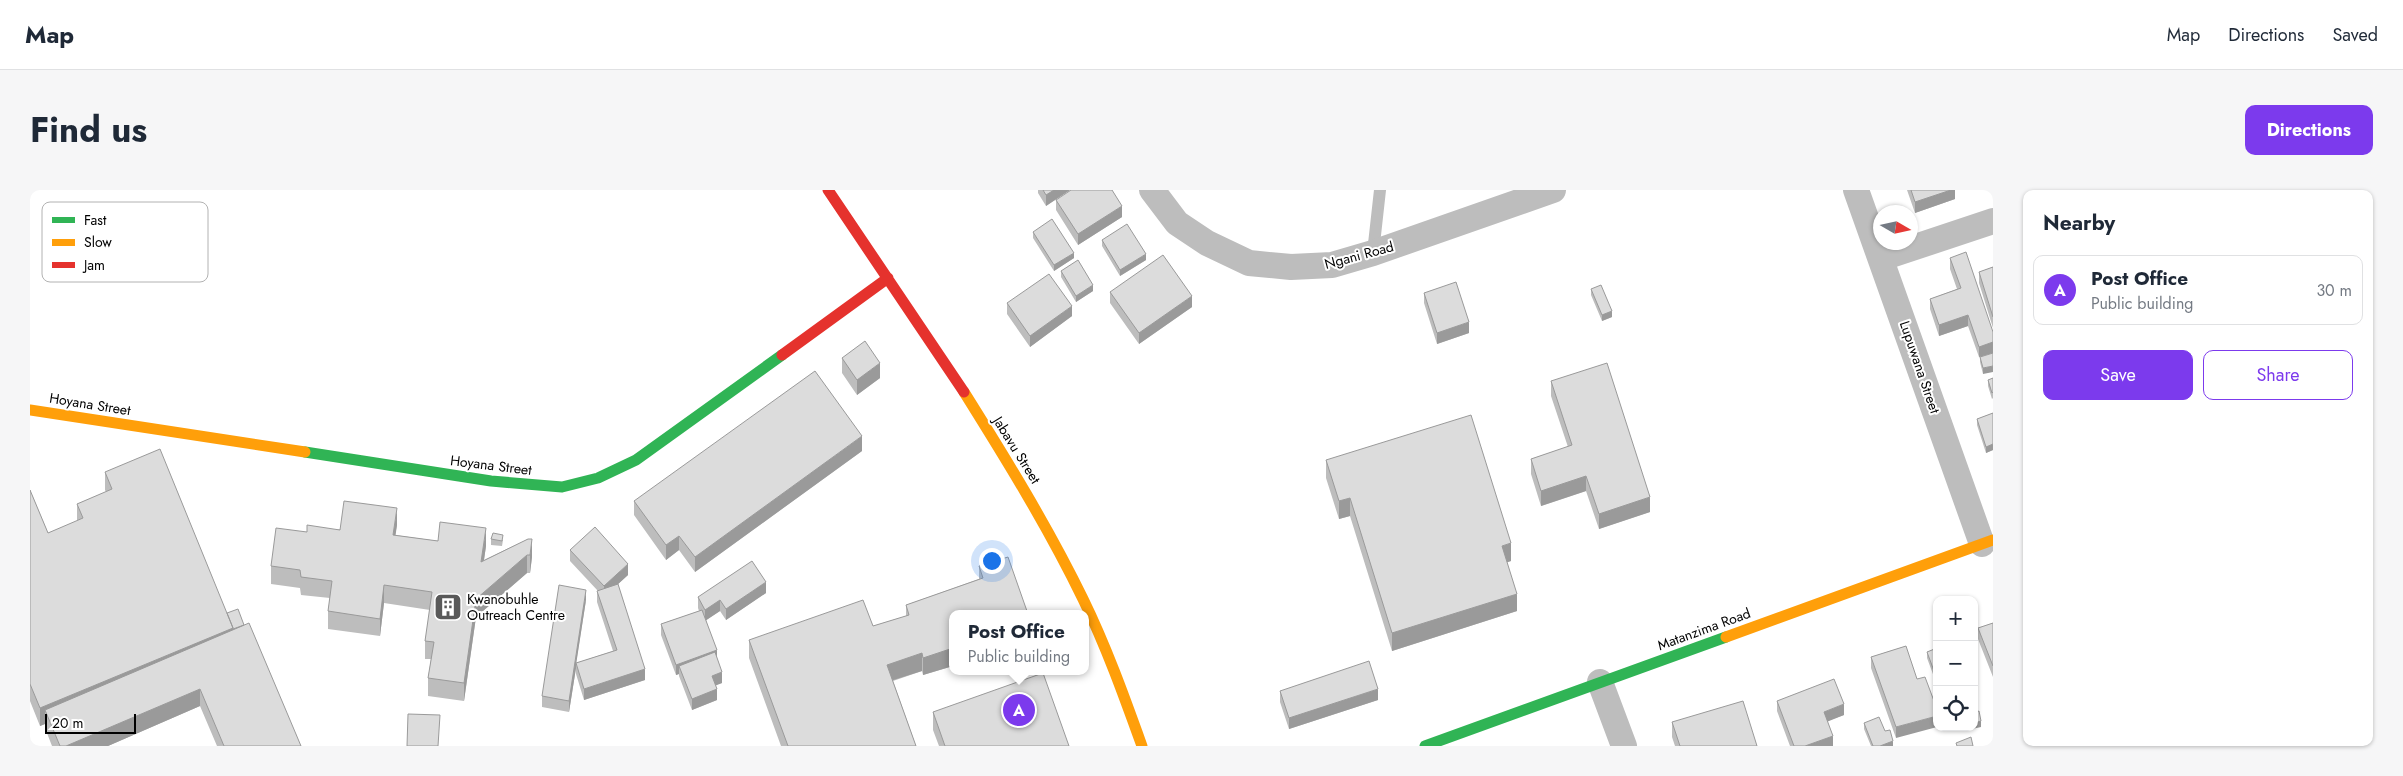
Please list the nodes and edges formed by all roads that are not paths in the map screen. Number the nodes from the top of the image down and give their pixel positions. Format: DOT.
graph roads {
  1 [pos="828,190"];
  2 [pos="1152,190"];
  3 [pos="1380,190"];
  4 [pos="1553,190"];
  5 [pos="1856,190"];
  6 [pos="1993,221"];
  7 [pos="1373,254"];
  8 [pos="1882,258"];
  9 [pos="888,278"];
  10 [pos="30,410"];
  11 [pos="1987,542"];
  12 [pos="1086,610"];
  13 [pos="1089,616"];
  14 [pos="1600,682"];
  15 [pos="1142,746"];
  16 [pos="1424,746"];
  17 [pos="1624,746"];
  1 -- 9 [label="street, Jabavu Street"];
  2 -- 7 [label="street, Ngani Road"];
  3 -- 7 [label="lane"];
  4 -- 7 [label="street, Ngani Road"];
  5 -- 8 [label="street, Lupuwana Street"];
  6 -- 8 [label="street"];
  8 -- 11 [label="street, Lupuwana Street"];
  9 -- 10 [label="street, Hoyana Street"];
  9 -- 12 [label="street, Jabavu Street"];
  11 -- 14 [label="street, Matanzima Road"];
  13 -- 15 [label="street, Jabavu Street"];
  14 -- 16 [label="street, Matanzima Road"];
  14 -- 17 [label="street"];
}
